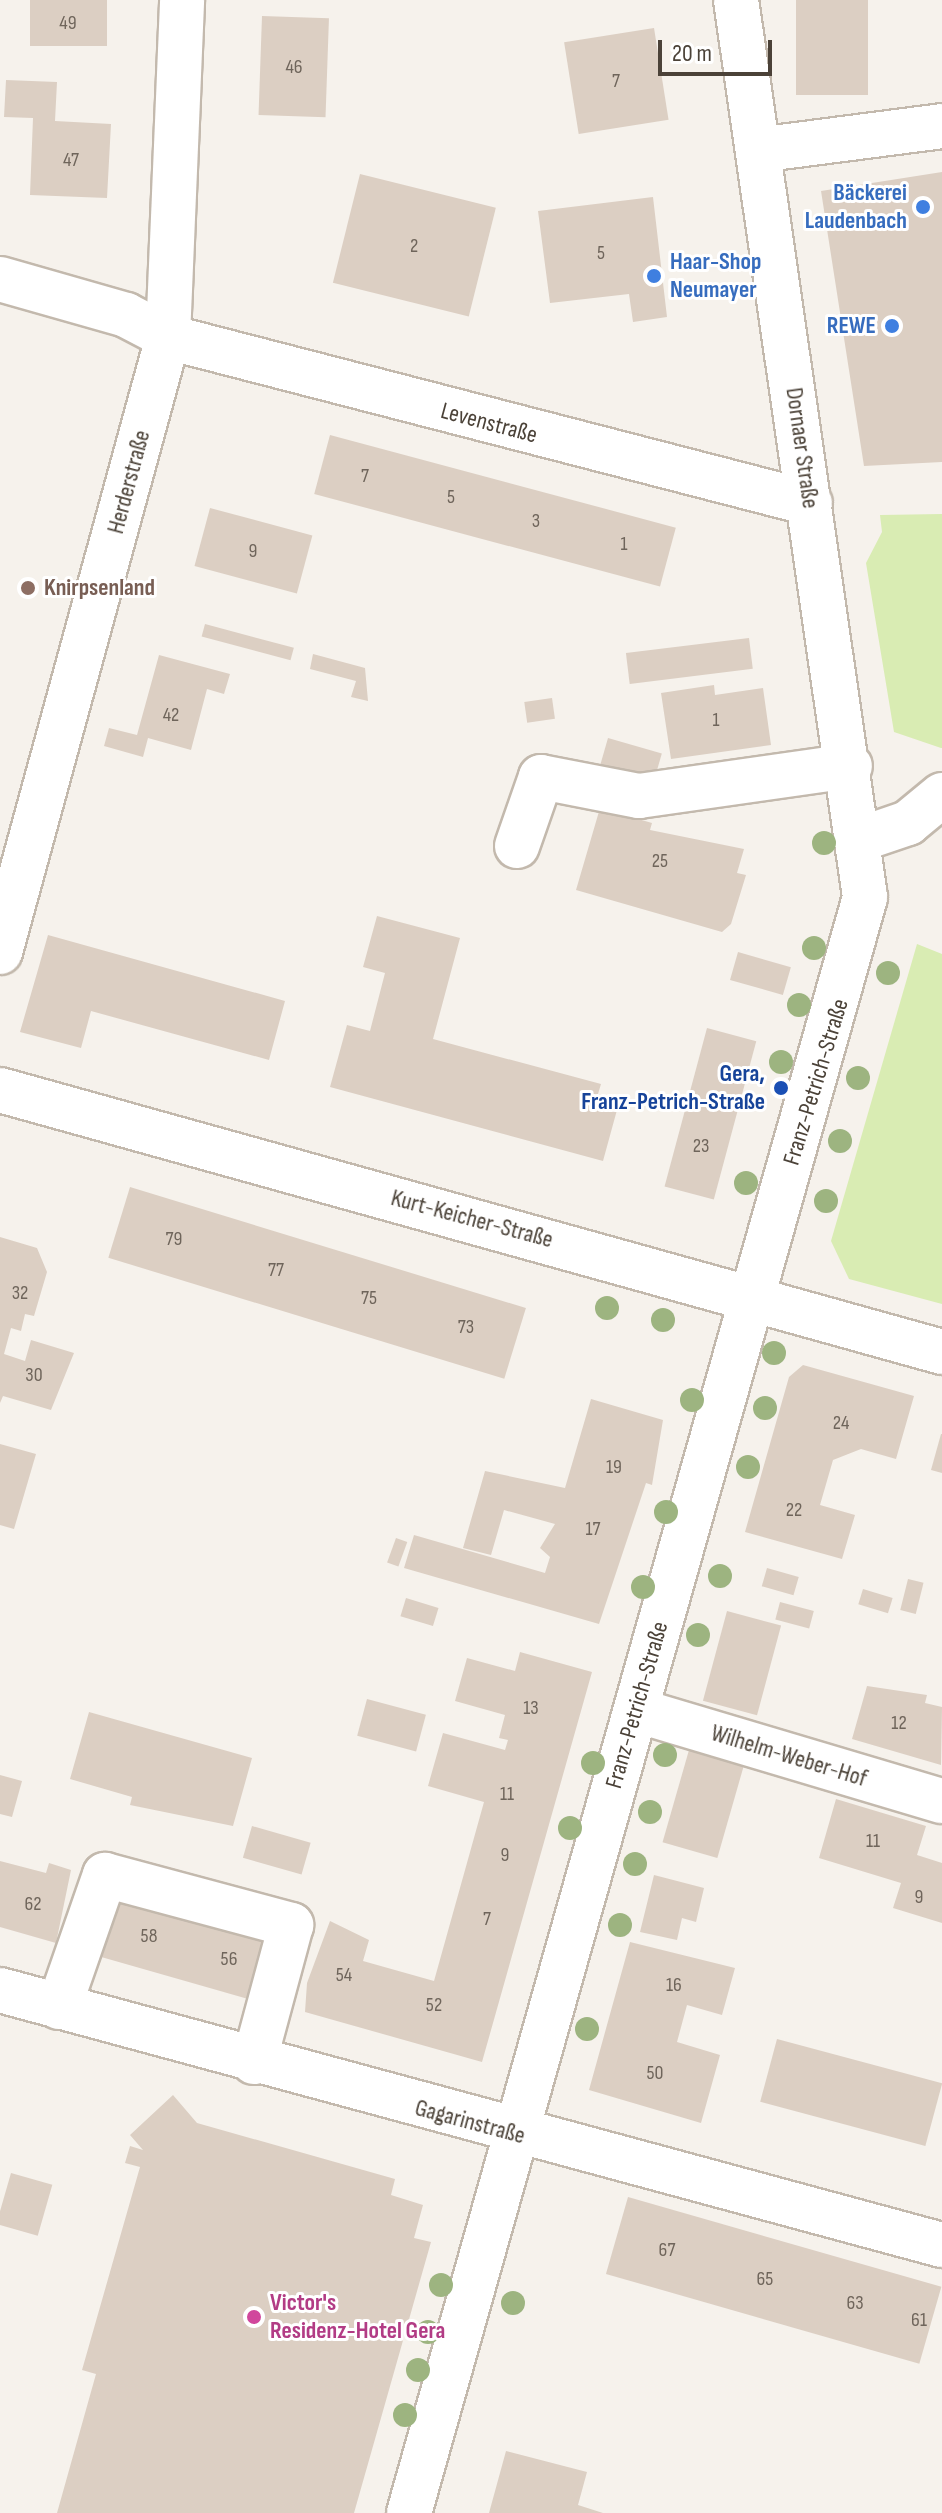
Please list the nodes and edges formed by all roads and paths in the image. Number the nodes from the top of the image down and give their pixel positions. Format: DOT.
graph roads {
  1 [pos="182,0"];
  2 [pos="736,0"];
  3 [pos="942,126"];
  4 [pos="758,150"];
  5 [pos="0,279"];
  6 [pos="0,308"];
  7 [pos="168,337"];
  8 [pos="810,503"];
  9 [pos="850,766"];
  10 [pos="942,795"];
  11 [pos="861,839"];
  12 [pos="517,846"];
  13 [pos="865,897"];
  14 [pos="0,952"];
  15 [pos="0,1090"];
  16 [pos="752,1296"];
  17 [pos="942,1352"];
  18 [pos="636,1710"];
  19 [pos="942,1801"];
  20 [pos="0,1990"];
  21 [pos="59,2007"];
  22 [pos="254,2062"];
  23 [pos="516,2135"];
  24 [pos="942,2245"];
  25 [pos="409,2513"];
  1 -- 7 [label="street, Herderstraße"];
  2 -- 4 [label="street, Dornaer Straße"];
  3 -- 4 [label="street"];
  4 -- 8 [label="street, Dornaer Straße"];
  5 -- 7 [label="street"];
  6 -- 7 [label="street"];
  7 -- 8 [label="street, Levenstraße"];
  7 -- 14 [label="street, Herderstraße"];
  8 -- 9 [label="street, Dornaer Straße"];
  9 -- 11 [label="street, Dornaer Straße"];
  9 -- 12 [label="street"];
  10 -- 11 [label="street"];
  11 -- 13 [label="street, Dornaer Straße"];
  13 -- 16 [label="street, Franz-Petrich-Straße"];
  15 -- 16 [label="street, Kurt-Keicher-Straße"];
  16 -- 17 [label="street, Kurt-Keicher-Straße"];
  16 -- 18 [label="street, Franz-Petrich-Straße"];
  18 -- 19 [label="street, Wilhelm-Weber-Hof"];
  18 -- 23 [label="street, Franz-Petrich-Straße"];
  20 -- 21 [label="street, Gagarinstraße"];
  21 -- 22 [label="street, Gagarinstraße"];
  21 -- 22 [label="street"];
  22 -- 23 [label="street, Gagarinstraße"];
  23 -- 24 [label="street, Gagarinstraße"];
  23 -- 25 [label="street, Franz-Petrich-Straße"];
}
